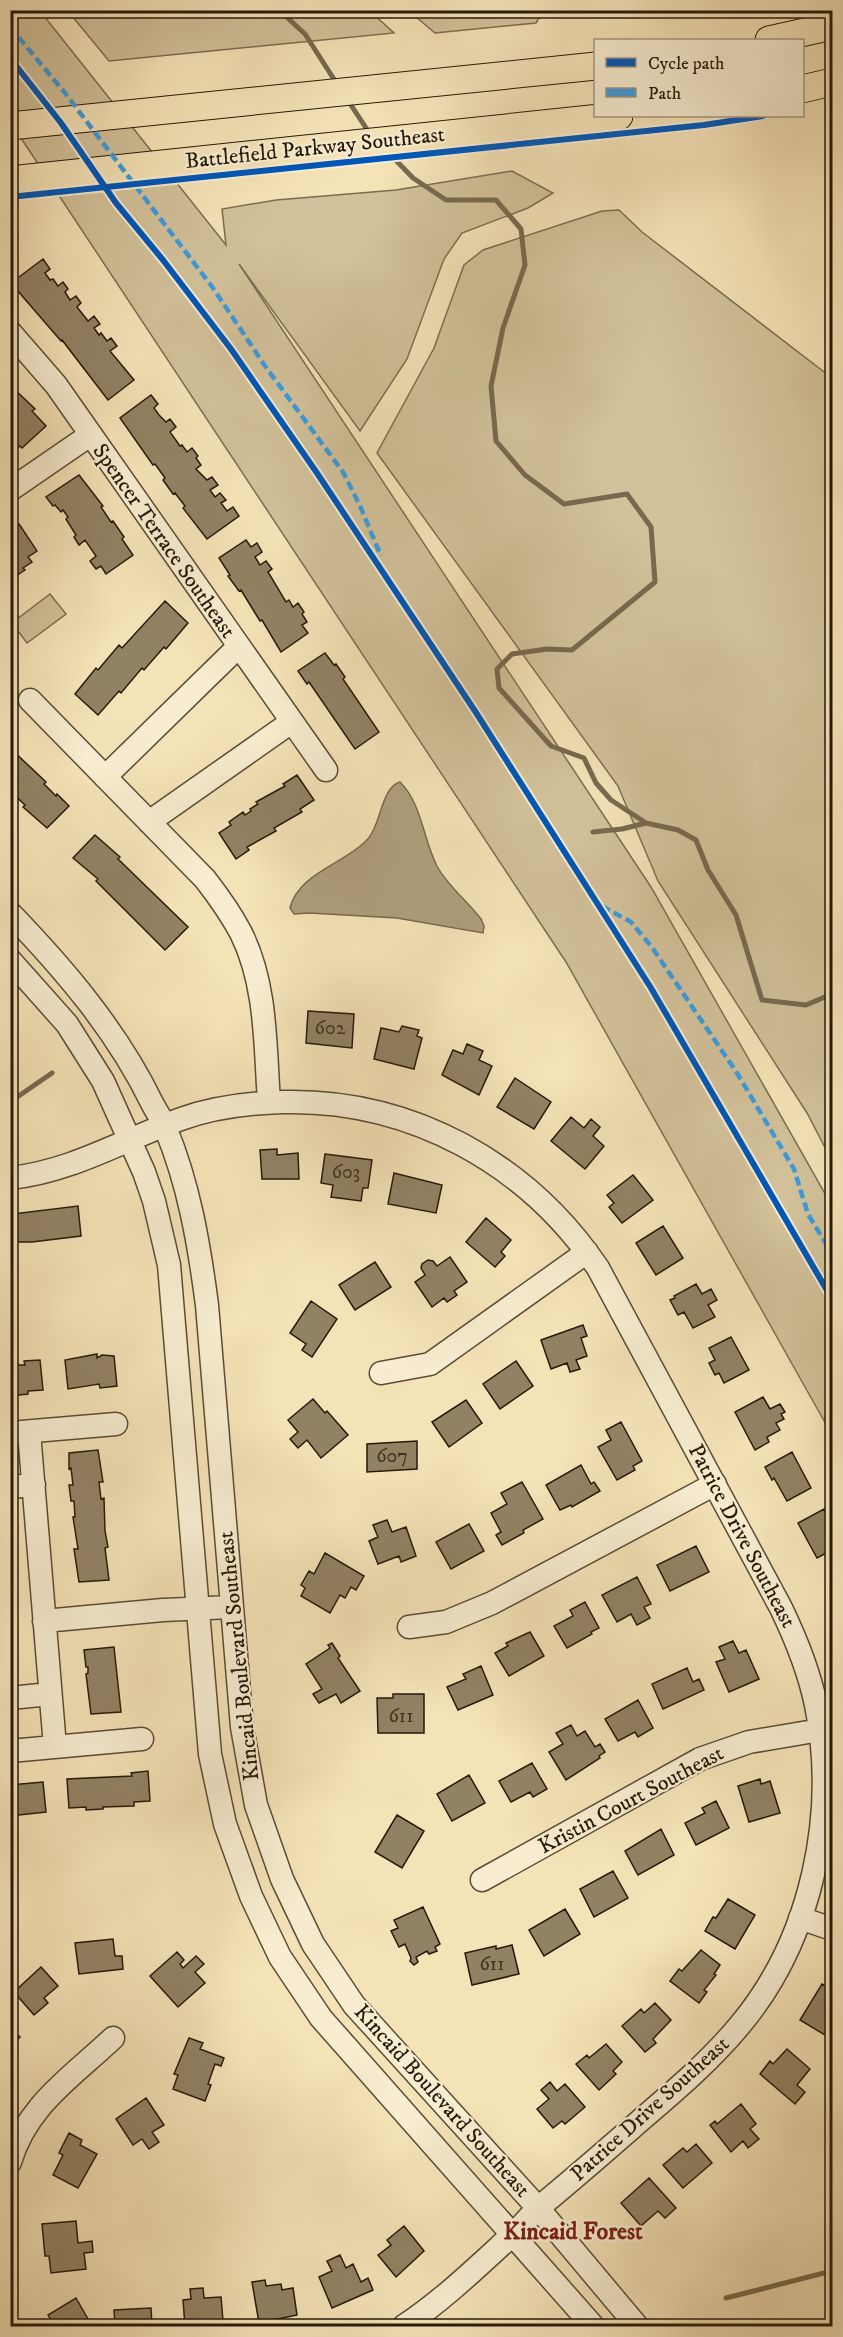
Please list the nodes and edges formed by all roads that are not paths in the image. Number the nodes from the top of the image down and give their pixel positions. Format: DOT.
graph roads {
  1 [pos="832,26"];
  2 [pos="774,39"];
  3 [pos="594,66"];
  4 [pos="832,82"];
  5 [pos="804,89"];
  6 [pos="610,117"];
  7 [pos="10,126"];
  8 [pos="10,180"];
  9 [pos="10,332"];
  10 [pos="90,435"];
  11 [pos="10,490"];
  12 [pos="237,646"];
  13 [pos="30,700"];
  14 [pos="290,723"];
  15 [pos="326,770"];
  16 [pos="105,777"];
  17 [pos="149,822"];
  18 [pos="10,913"];
  19 [pos="10,960"];
  20 [pos="269,1102"];
  21 [pos="165,1126"];
  22 [pos="130,1140"];
  23 [pos="10,1178"];
  24 [pos="587,1252"];
  25 [pos="381,1372"];
  26 [pos="116,1424"];
  27 [pos="20,1432"];
  28 [pos="715,1484"];
  29 [pos="34,1485"];
  30 [pos="10,1487"];
  31 [pos="231,1607"];
  32 [pos="198,1608"];
  33 [pos="44,1621"];
  34 [pos="409,1627"];
  35 [pos="50,1694"];
  36 [pos="10,1698"];
  37 [pos="820,1730"];
  38 [pos="141,1739"];
  39 [pos="55,1747"];
  40 [pos="10,1751"];
  41 [pos="482,1880"];
  42 [pos="800,1918"];
  43 [pos="832,1929"];
  44 [pos="113,2038"];
  45 [pos="10,2162"];
  46 [pos="538,2208"];
  47 [pos="513,2234"];
  48 [pos="404,2326"];
  49 [pos="593,2326"];
  50 [pos="637,2326"];
  1 -- 2 [label="main road"];
  3 -- 7 [label="main road"];
  4 -- 5 [label="main road"];
  6 -- 8 [label="main road, Battlefield Parkway Southeast"];
  9 -- 10 [label="street, Spencer Terrace Southeast"];
  10 -- 11 [label="street, Spencer Terrace Southeast"];
  10 -- 12 [label="street, Spencer Terrace Southeast"];
  12 -- 14 [label="street, Spencer Terrace Southeast"];
  12 -- 16 [label="street, Spencer Terrace Southeast"];
  13 -- 16 [label="street"];
  14 -- 15 [label="street, Spencer Terrace Southeast"];
  14 -- 17 [label="street"];
  16 -- 17 [label="street"];
  17 -- 20 [label="street"];
  18 -- 21 [label="street, Kincaid Boulevard Southeast"];
  19 -- 22 [label="street, Kincaid Boulevard Southeast"];
  20 -- 21 [label="street, Patrice Drive Southeast"];
  20 -- 24 [label="street, Patrice Drive Southeast"];
  21 -- 22 [label="street, Patrice Drive Southeast"];
  21 -- 31 [label="street, Kincaid Boulevard Southeast"];
  22 -- 23 [label="street, Patrice Drive Southeast"];
  22 -- 32 [label="street, Kincaid Boulevard Southeast"];
  24 -- 25 [label="street"];
  24 -- 28 [label="street, Patrice Drive Southeast"];
  26 -- 27 [label="street"];
  27 -- 29 [label="street"];
  28 -- 34 [label="street"];
  28 -- 37 [label="street, Patrice Drive Southeast"];
  29 -- 30 [label="street"];
  29 -- 33 [label="street"];
  31 -- 32 [label="street"];
  31 -- 46 [label="street, Kincaid Boulevard Southeast"];
  32 -- 33 [label="street"];
  32 -- 47 [label="street, Kincaid Boulevard Southeast"];
  33 -- 35 [label="street"];
  35 -- 36 [label="street"];
  35 -- 39 [label="street"];
  37 -- 41 [label="street, Kristin Court Southeast"];
  37 -- 42 [label="street, Patrice Drive Southeast"];
  38 -- 39 [label="street"];
  39 -- 40 [label="street"];
  42 -- 43 [label="street"];
  42 -- 46 [label="street, Patrice Drive Southeast"];
  44 -- 45 [label="street"];
  46 -- 47 [label="street, Patrice Drive Southeast"];
  46 -- 50 [label="street, Kincaid Boulevard Southeast"];
  47 -- 48 [label="street, Patrice Drive Southeast"];
  47 -- 49 [label="street, Kincaid Boulevard Southeast"];
}
